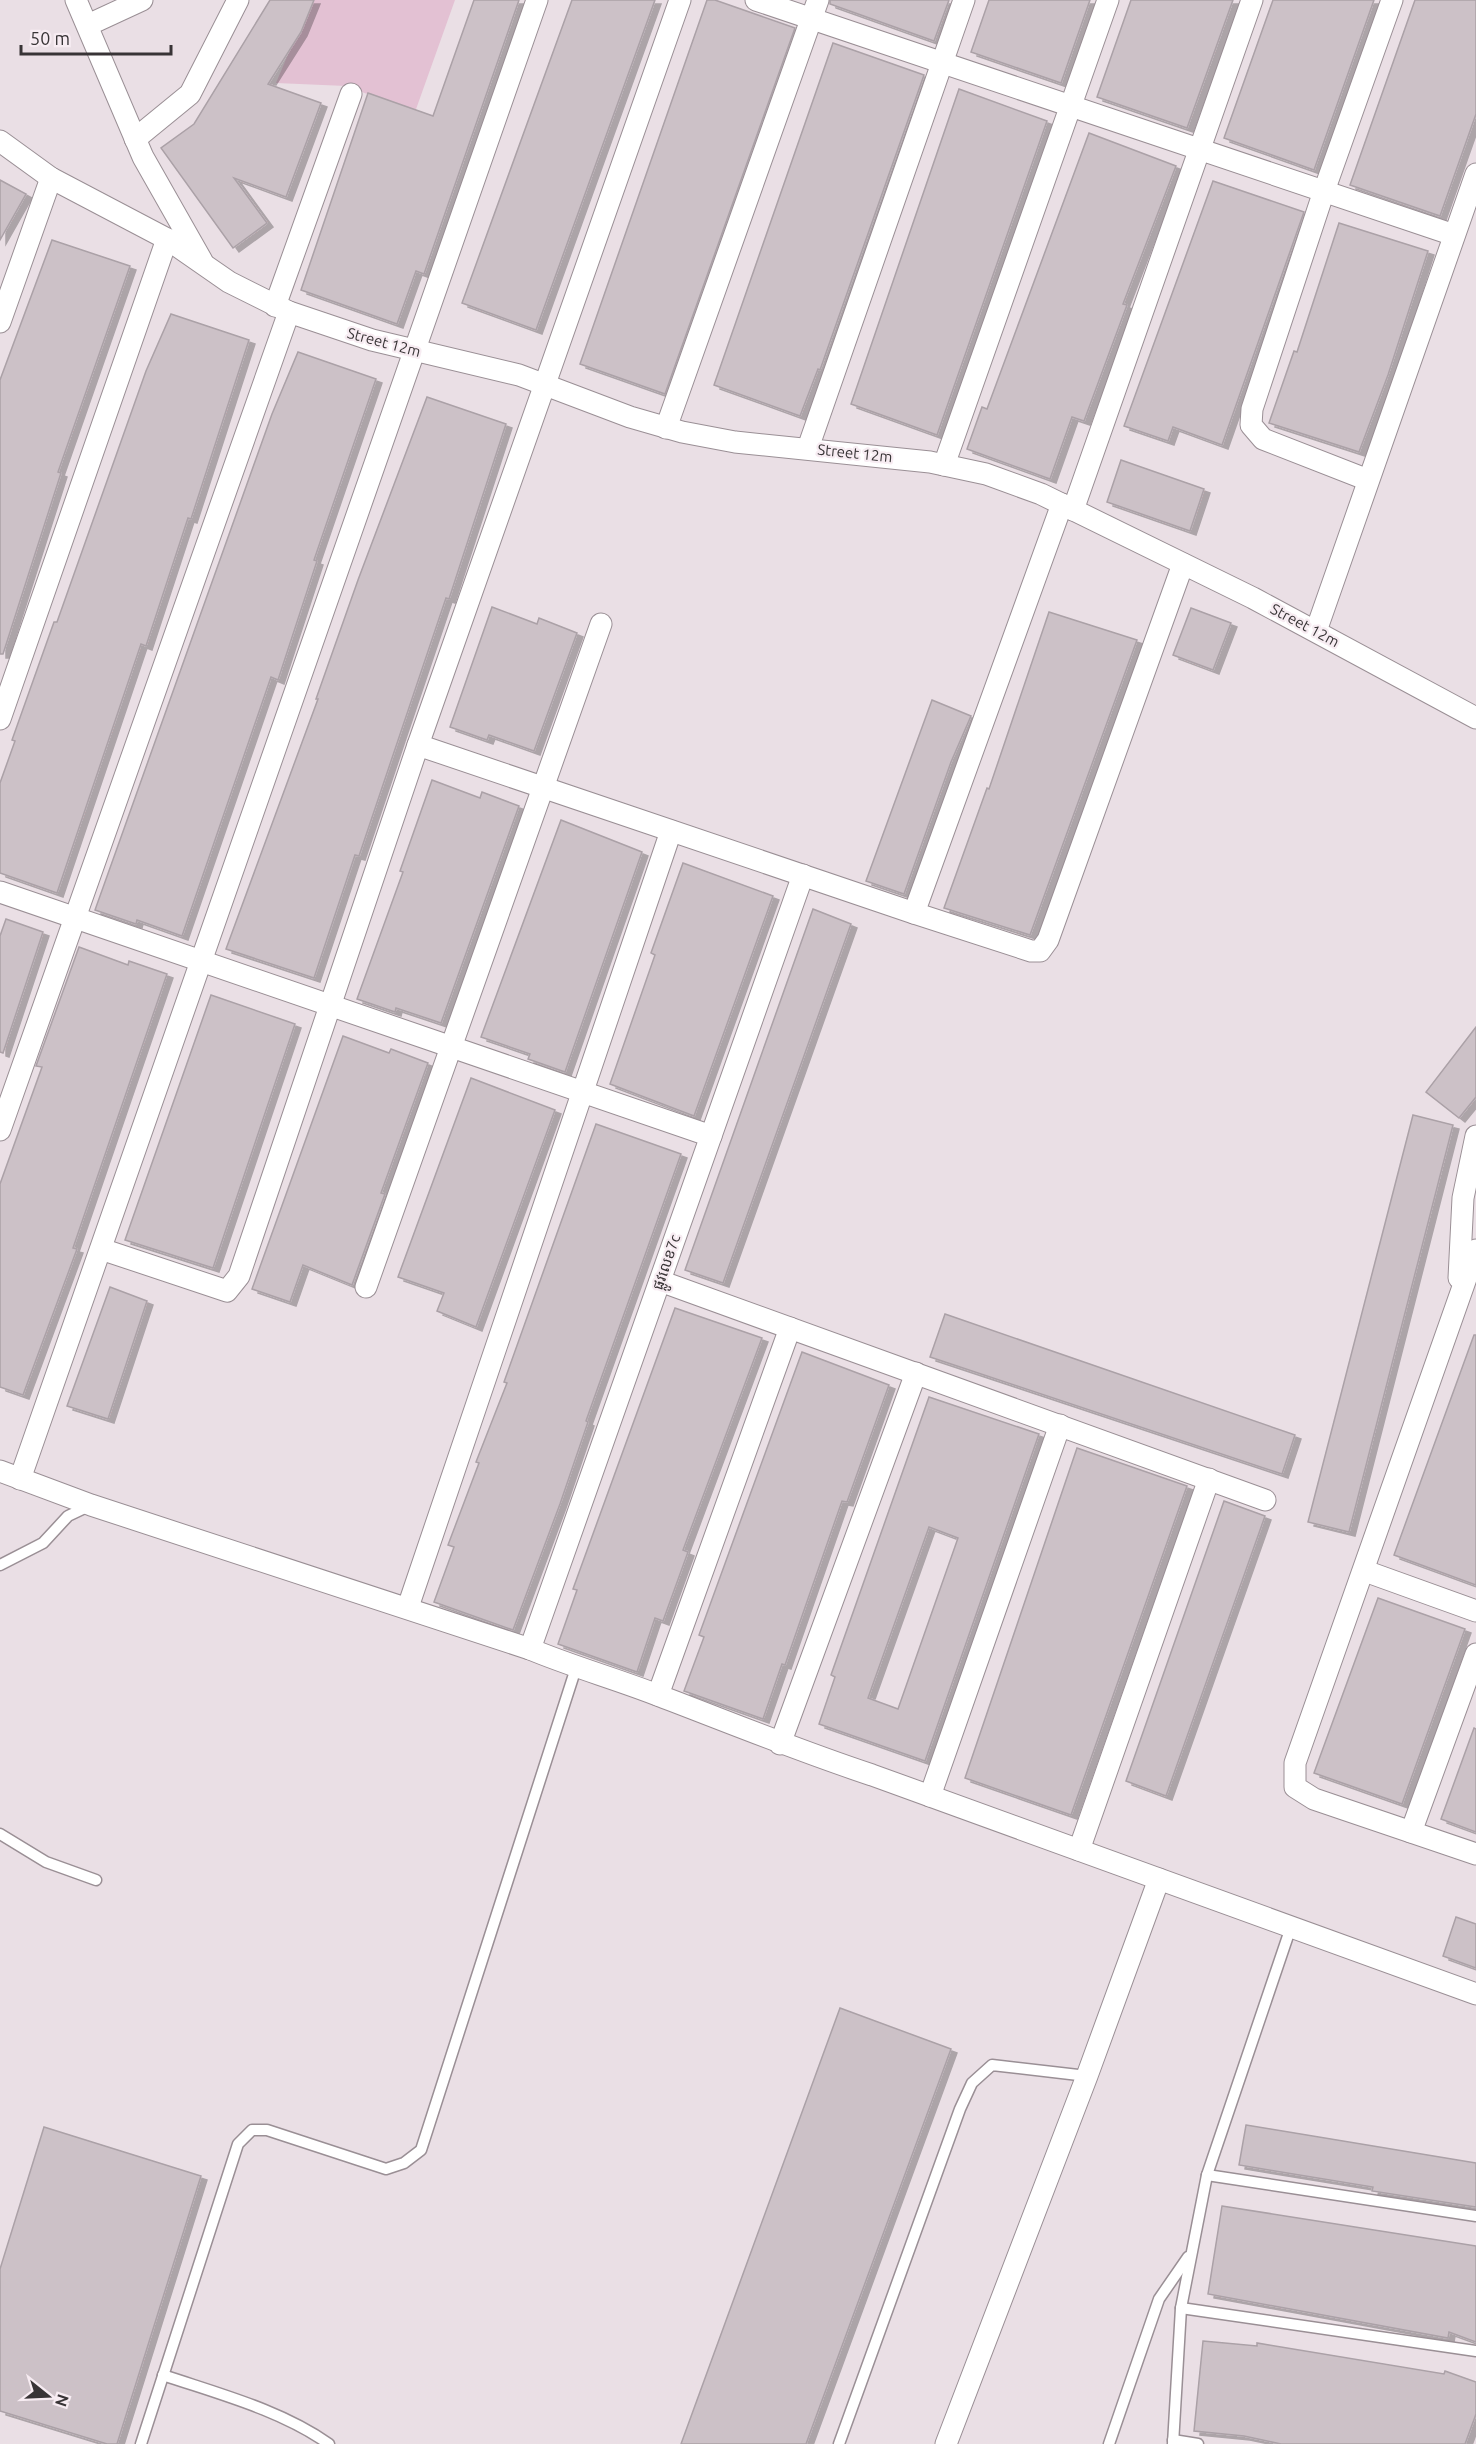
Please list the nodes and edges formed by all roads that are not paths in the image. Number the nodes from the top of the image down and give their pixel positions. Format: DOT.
graph roads {
  1 [pos="76,0"];
  2 [pos="142,0"];
  3 [pos="238,0"];
  4 [pos="537,0"];
  5 [pos="680,0"];
  6 [pos="756,0"];
  7 [pos="964,0"];
  8 [pos="1108,0"];
  9 [pos="1252,0"];
  10 [pos="1392,0"];
  11 [pos="815,9"];
  12 [pos="88,25"];
  13 [pos="942,63"];
  14 [pos="351,94"];
  15 [pos="1070,106"];
  16 [pos="135,139"];
  17 [pos="0,141"];
  18 [pos="1200,150"];
  19 [pos="1476,174"];
  20 [pos="51,178"];
  21 [pos="1324,191"];
  22 [pos="1454,235"];
  23 [pos="166,239"];
  24 [pos="205,267"];
  25 [pos="282,309"];
  26 [pos="0,322"];
  27 [pos="417,351"];
  28 [pos="546,385"];
  29 [pos="666,428"];
  30 [pos="808,448"];
  31 [pos="944,465"];
  32 [pos="1368,480"];
  33 [pos="1067,507"];
  34 [pos="1183,564"];
  35 [pos="601,624"];
  36 [pos="1316,631"];
  37 [pos="0,718"];
  38 [pos="1476,718"];
  39 [pos="418,745"];
  40 [pos="543,788"];
  41 [pos="671,831"];
  42 [pos="802,875"];
  43 [pos="0,892"];
  44 [pos="914,913"];
  45 [pos="74,917"];
  46 [pos="202,961"];
  47 [pos="331,1005"];
  48 [pos="451,1047"];
  49 [pos="582,1092"];
  50 [pos="0,1130"];
  51 [pos="711,1136"];
  52 [pos="1476,1136"];
  53 [pos="100,1249"];
  54 [pos="1476,1250"];
  55 [pos="660,1281"];
  56 [pos="366,1287"];
  57 [pos="1458,1300"];
  58 [pos="790,1328"];
  59 [pos="916,1373"];
  60 [pos="1060,1425"];
  61 [pos="0,1471"];
  62 [pos="20,1479"];
  63 [pos="1209,1479"];
  64 [pos="1265,1500"];
  65 [pos="91,1505"];
  66 [pos="0,1564"];
  67 [pos="1365,1571"];
  68 [pos="408,1607"];
  69 [pos="1476,1611"];
  70 [pos="530,1649"];
  71 [pos="1476,1654"];
  72 [pos="576,1668"];
  73 [pos="658,1695"];
  74 [pos="780,1744"];
  75 [pos="930,1796"];
  76 [pos="1411,1833"];
  77 [pos="0,1834"];
  78 [pos="1078,1850"];
  79 [pos="1476,1854"];
  80 [pos="1159,1879"];
  81 [pos="96,1880"];
  82 [pos="1291,1927"];
  83 [pos="1476,1994"];
  84 [pos="1087,2076"];
  85 [pos="1207,2175"];
  86 [pos="1476,2217"];
  87 [pos="1190,2254"];
  88 [pos="1181,2308"];
  89 [pos="1476,2351"];
  90 [pos="163,2375"];
  91 [pos="1173,2442"];
  92 [pos="141,2444"];
  93 [pos="329,2444"];
  94 [pos="838,2444"];
  95 [pos="946,2444"];
  96 [pos="1109,2444"];
  97 [pos="1198,2444"];
  1 -- 12 [label="street"];
  2 -- 12 [label="street"];
  3 -- 16 [label="street"];
  4 -- 27 [label="street"];
  5 -- 28 [label="street"];
  6 -- 11 [label="street"];
  7 -- 13 [label="street"];
  8 -- 15 [label="street"];
  9 -- 18 [label="street"];
  10 -- 21 [label="street"];
  11 -- 13 [label="street"];
  11 -- 29 [label="street"];
  12 -- 16 [label="street"];
  13 -- 15 [label="street"];
  13 -- 30 [label="street"];
  14 -- 25 [label="street"];
  15 -- 18 [label="street"];
  15 -- 31 [label="street"];
  16 -- 24 [label="street"];
  17 -- 20 [label="street, Street 12m"];
  18 -- 21 [label="street"];
  18 -- 33 [label="street"];
  19 -- 22 [label="street"];
  20 -- 23 [label="street, Street 12m"];
  20 -- 26 [label="street"];
  21 -- 22 [label="street"];
  21 -- 32 [label="street"];
  22 -- 32 [label="street"];
  23 -- 24 [label="street, Street 12m"];
  23 -- 37 [label="street"];
  24 -- 25 [label="street, Street 12m"];
  25 -- 27 [label="street, Street 12m"];
  25 -- 45 [label="street"];
  27 -- 28 [label="street, Street 12m"];
  27 -- 46 [label="street"];
  28 -- 29 [label="street, Street 12m"];
  28 -- 39 [label="street"];
  29 -- 30 [label="street, Street 12m"];
  30 -- 31 [label="street, Street 12m"];
  31 -- 33 [label="street, Street 12m"];
  32 -- 36 [label="street"];
  33 -- 34 [label="street, Street 12m"];
  33 -- 44 [label="street"];
  34 -- 36 [label="street, Street 12m"];
  34 -- 44 [label="street"];
  35 -- 40 [label="street"];
  36 -- 38 [label="street, Street 12m"];
  39 -- 40 [label="street"];
  39 -- 47 [label="street"];
  40 -- 41 [label="street"];
  40 -- 48 [label="street"];
  41 -- 42 [label="street"];
  41 -- 49 [label="street"];
  42 -- 44 [label="street"];
  42 -- 51 [label="street, ផ្លូវលេខ7c"];
  43 -- 45 [label="street"];
  45 -- 46 [label="street"];
  45 -- 50 [label="street"];
  46 -- 47 [label="street"];
  46 -- 53 [label="street"];
  47 -- 48 [label="street"];
  47 -- 53 [label="street"];
  48 -- 49 [label="street"];
  48 -- 56 [label="street"];
  49 -- 51 [label="street"];
  49 -- 68 [label="street"];
  51 -- 55 [label="street, ផ្លូវលេខ7c"];
  52 -- 57 [label="street"];
  53 -- 62 [label="street"];
  54 -- 57 [label="street"];
  55 -- 58 [label="street"];
  55 -- 70 [label="street, ផ្លូវលេខ7c"];
  57 -- 67 [label="street"];
  58 -- 59 [label="street"];
  58 -- 73 [label="street"];
  59 -- 60 [label="street"];
  59 -- 74 [label="street"];
  60 -- 63 [label="street"];
  60 -- 75 [label="street"];
  61 -- 62 [label="street"];
  62 -- 65 [label="street"];
  63 -- 64 [label="street"];
  63 -- 78 [label="street"];
  65 -- 66 [label="lane"];
  65 -- 68 [label="street"];
  67 -- 69 [label="street"];
  67 -- 76 [label="street"];
  68 -- 70 [label="street"];
  70 -- 72 [label="street"];
  71 -- 76 [label="street"];
  72 -- 73 [label="street"];
  72 -- 90 [label="lane"];
  73 -- 74 [label="street"];
  74 -- 75 [label="street"];
  75 -- 78 [label="street"];
  76 -- 79 [label="street"];
  77 -- 81 [label="lane"];
  78 -- 80 [label="street"];
  80 -- 82 [label="street"];
  80 -- 84 [label="street"];
  82 -- 83 [label="street"];
  82 -- 85 [label="lane"];
  84 -- 94 [label="lane"];
  84 -- 95 [label="street"];
  85 -- 86 [label="lane"];
  85 -- 87 [label="lane"];
  87 -- 88 [label="lane"];
  87 -- 96 [label="lane"];
  88 -- 89 [label="lane"];
  88 -- 91 [label="lane"];
  90 -- 92 [label="lane"];
  90 -- 93 [label="lane"];
  91 -- 97 [label="lane"];
}
